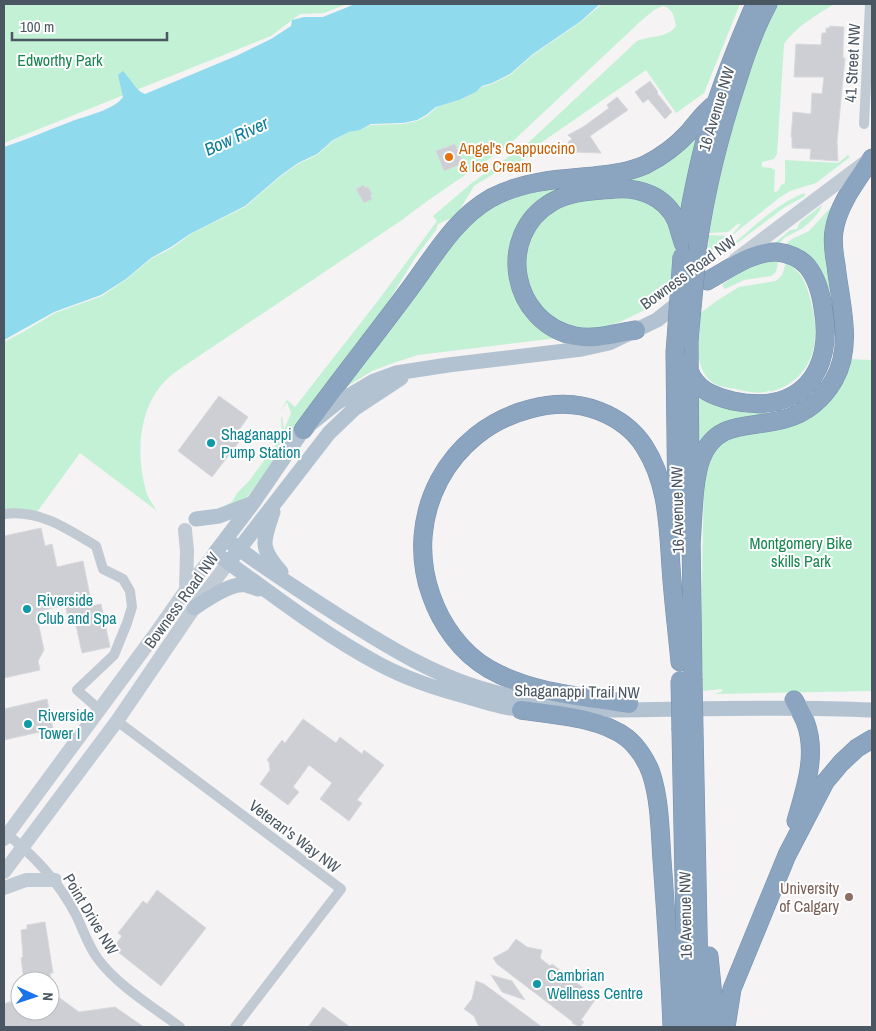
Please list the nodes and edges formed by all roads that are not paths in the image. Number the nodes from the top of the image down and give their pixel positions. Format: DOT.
graph roads {
  1 [pos="755,4"];
  2 [pos="768,4"];
  3 [pos="870,4"];
  4 [pos="716,103"];
  5 [pos="864,124"];
  6 [pos="872,157"];
  7 [pos="688,248"];
  8 [pos="707,281"];
  9 [pos="636,330"];
  10 [pos="689,370"];
  11 [pos="410,372"];
  12 [pos="303,430"];
  13 [pos="277,501"];
  14 [pos="253,503"];
  15 [pos="4,514"];
  16 [pos="190,524"];
  17 [pos="226,540"];
  18 [pos="691,545"];
  19 [pos="239,549"];
  20 [pos="214,553"];
  21 [pos="228,563"];
  22 [pos="293,587"];
  23 [pos="186,590"];
  24 [pos="270,593"];
  25 [pos="194,608"];
  26 [pos="680,662"];
  27 [pos="686,680"];
  28 [pos="872,700"];
  29 [pos="629,704"];
  30 [pos="796,704"];
  31 [pos="100,710"];
  32 [pos="521,710"];
  33 [pos="872,710"];
  34 [pos="117,721"];
  35 [pos="687,730"];
  36 [pos="872,739"];
  37 [pos="696,804"];
  38 [pos="5,835"];
  39 [pos="22,847"];
  40 [pos="787,855"];
  41 [pos="4,872"];
  42 [pos="55,880"];
  43 [pos="4,888"];
  44 [pos="180,1027"];
  45 [pos="235,1027"];
  46 [pos="672,1027"];
  47 [pos="687,1027"];
  48 [pos="700,1027"];
  49 [pos="716,1027"];
  50 [pos="726,1027"];
  1 -- 4 [label="highway, 16 Avenue NW"];
  2 -- 7 [label="highway, 16 Avenue NW"];
  3 -- 5 [label="street, 41 Street NW"];
  4 -- 7 [label="highway, 16 Avenue NW"];
  4 -- 12 [label="highway"];
  6 -- 8 [label="main road, Bowness Road NW"];
  6 -- 18 [label="highway"];
  7 -- 9 [label="highway"];
  7 -- 10 [label="highway, 16 Avenue NW, bridge"];
  7 -- 26 [label="highway, 16 Avenue NW, bridge"];
  8 -- 9 [label="main road, Bowness Road NW"];
  8 -- 10 [label="highway"];
  9 -- 11 [label="main road, Bowness Road NW"];
  10 -- 18 [label="highway, 16 Avenue NW"];
  11 -- 12 [label="main road, Bowness Road NW"];
  11 -- 13 [label="main road, Bowness Road NW"];
  12 -- 14 [label="main road, Bowness Road NW"];
  13 -- 19 [label="main road, Bowness Road NW"];
  13 -- 22 [label="main road"];
  14 -- 16 [label="main road"];
  14 -- 17 [label="main road, Bowness Road NW"];
  15 -- 31 [label="street"];
  16 -- 23 [label="main road"];
  17 -- 19 [label="main road, Shaganappi Trail NW"];
  17 -- 20 [label="main road, Bowness Road NW"];
  18 -- 27 [label="highway, 16 Avenue NW"];
  19 -- 21 [label="main road, Bowness Road NW"];
  19 -- 22 [label="main road, Shaganappi Trail NW"];
  20 -- 21 [label="main road, Shaganappi Trail NW"];
  20 -- 23 [label="main road, Bowness Road NW"];
  21 -- 24 [label="main road, Shaganappi Trail NW"];
  21 -- 25 [label="main road, Bowness Road NW"];
  22 -- 29 [label="main road, Shaganappi Trail NW"];
  23 -- 31 [label="main road, Bowness Road NW"];
  24 -- 25 [label="main road"];
  24 -- 32 [label="main road, Shaganappi Trail NW"];
  25 -- 34 [label="main road, Bowness Road NW"];
  26 -- 27 [label="highway, 16 Avenue NW"];
  26 -- 29 [label="highway"];
  27 -- 35 [label="highway, 16 Avenue NW, bridge"];
  28 -- 30 [label="main road, Shaganappi Trail NW"];
  29 -- 30 [label="main road, Shaganappi Trail NW"];
  30 -- 32 [label="main road, Shaganappi Trail NW"];
  30 -- 33 [label="main road, Shaganappi Trail NW"];
  30 -- 40 [label="highway"];
  31 -- 38 [label="main road, Bowness Road NW"];
  32 -- 46 [label="highway"];
  34 -- 39 [label="main road, Bowness Road NW"];
  34 -- 45 [label="street, Veteran's Way NW"];
  35 -- 37 [label="highway, 16 Avenue NW"];
  35 -- 47 [label="highway, 16 Avenue NW"];
  36 -- 40 [label="highway"];
  37 -- 48 [label="highway, 16 Avenue NW"];
  37 -- 49 [label="highway"];
  38 -- 39 [label="street, Point Drive NW"];
  39 -- 41 [label="main road, Bowness Road NW"];
  39 -- 42 [label="street, Point Drive NW"];
  40 -- 50 [label="highway"];
  42 -- 43 [label="main road"];
  42 -- 44 [label="street, Point Drive NW"];
}
